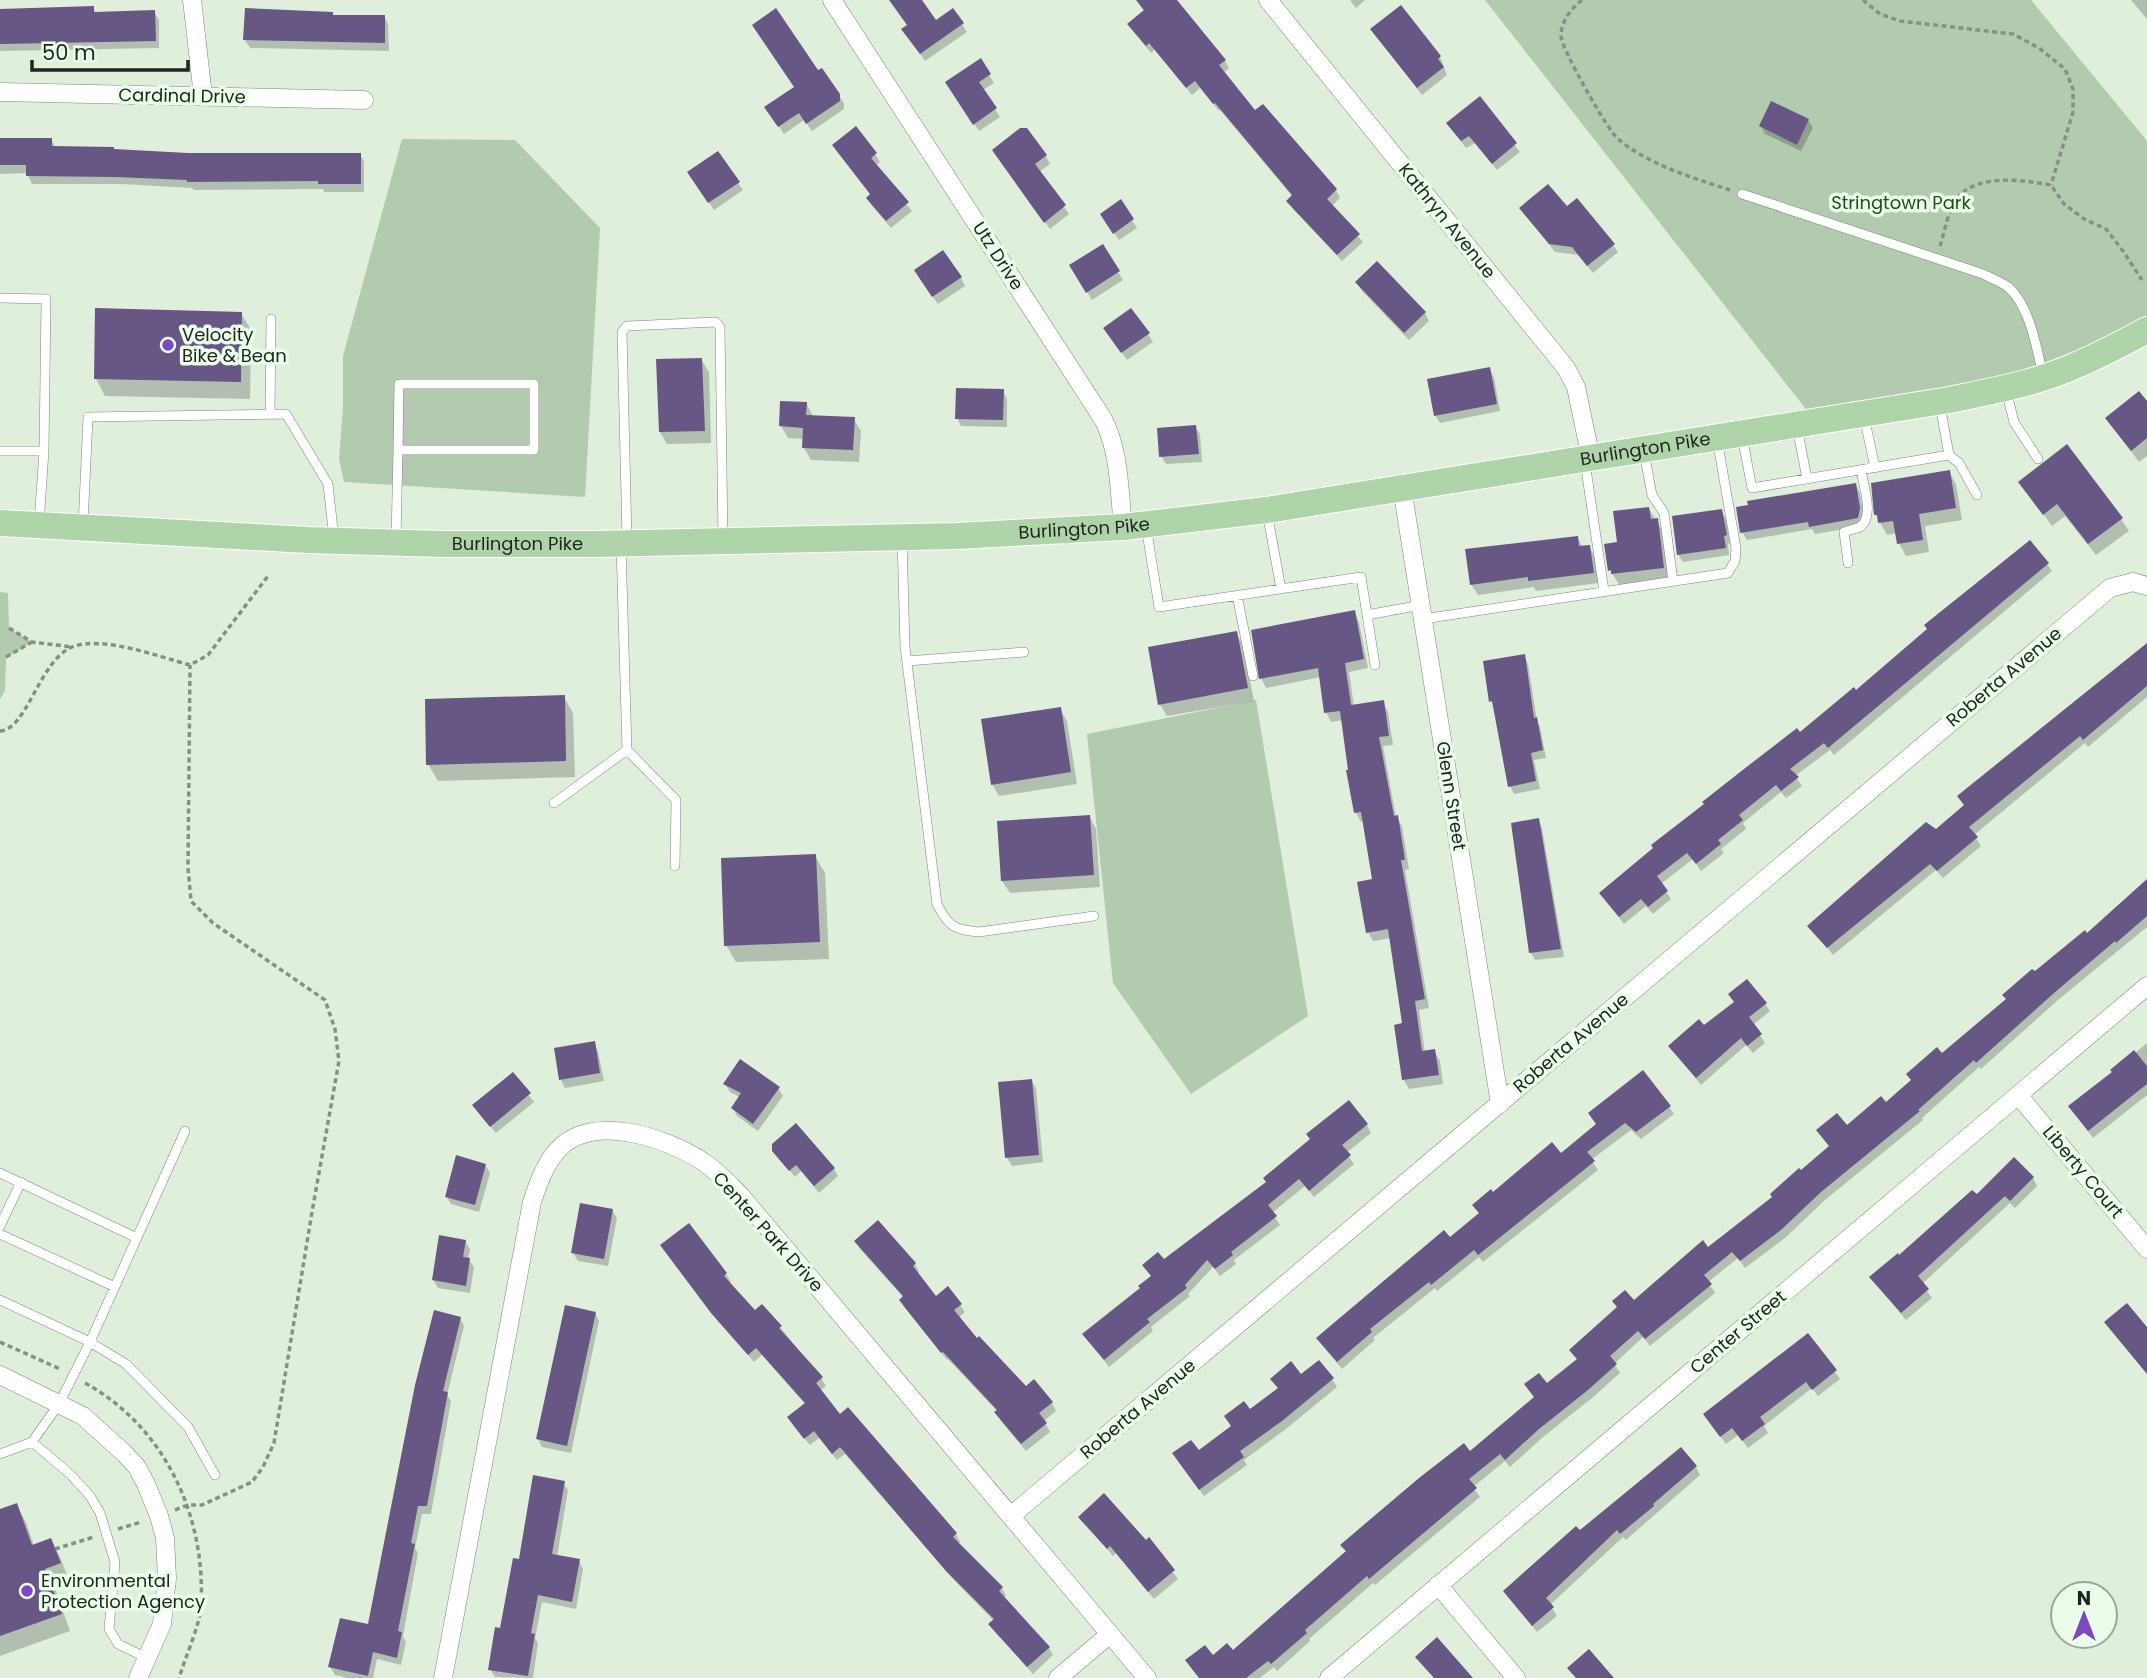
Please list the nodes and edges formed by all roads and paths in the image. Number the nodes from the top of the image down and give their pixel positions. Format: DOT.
graph roads {
  1 [pos="192,0"];
  2 [pos="832,0"];
  3 [pos="1268,0"];
  4 [pos="1582,0"];
  5 [pos="1863,0"];
  6 [pos="0,92"];
  7 [pos="203,96"];
  8 [pos="363,100"];
  9 [pos="2051,186"];
  10 [pos="1742,194"];
  11 [pos="1936,258"];
  12 [pos="2142,280"];
  13 [pos="0,298"];
  14 [pos="271,319"];
  15 [pos="2147,330"];
  16 [pos="2043,378"];
  17 [pos="2006,389"];
  18 [pos="1940,401"];
  19 [pos="270,414"];
  20 [pos="1864,414"];
  21 [pos="1797,425"];
  22 [pos="1730,436"];
  23 [pos="398,450"];
  24 [pos="1644,450"];
  25 [pos="0,451"];
  26 [pos="44,452"];
  27 [pos="1949,455"];
  28 [pos="2038,459"];
  29 [pos="1588,460"];
  30 [pos="1875,468"];
  31 [pos="1861,470"];
  32 [pos="1807,480"];
  33 [pos="1402,488"];
  34 [pos="1977,495"];
  35 [pos="1267,510"];
  36 [pos="0,523"];
  37 [pos="39,525"];
  38 [pos="1134,526"];
  39 [pos="82,528"];
  40 [pos="902,537"];
  41 [pos="334,541"];
  42 [pos="723,541"];
  43 [pos="397,542"];
  44 [pos="624,543"];
  45 [pos="1848,563"];
  46 [pos="268,576"];
  47 [pos="1673,581"];
  48 [pos="2141,584"];
  49 [pos="1281,589"];
  50 [pos="1604,591"];
  51 [pos="1237,596"];
  52 [pos="1422,612"];
  53 [pos="1367,615"];
  54 [pos="9,628"];
  55 [pos="33,642"];
  56 [pos="72,647"];
  57 [pos="1024,652"];
  58 [pos="6,657"];
  59 [pos="907,661"];
  60 [pos="190,665"];
  61 [pos="1375,665"];
  62 [pos="1253,676"];
  63 [pos="0,731"];
  64 [pos="627,750"];
  65 [pos="554,803"];
  66 [pos="675,866"];
  67 [pos="1094,916"];
  68 [pos="2147,986"];
  69 [pos="2018,1095"];
  70 [pos="1500,1104"];
  71 [pos="186,1131"];
  72 [pos="0,1172"];
  73 [pos="21,1182"];
  74 [pos="0,1226"];
  75 [pos="0,1234"];
  76 [pos="136,1238"];
  77 [pos="2147,1249"];
  78 [pos="115,1287"];
  79 [pos="0,1300"];
  80 [pos="90,1342"];
  81 [pos="0,1375"];
  82 [pos="59,1404"];
  83 [pos="33,1442"];
  84 [pos="0,1454"];
  85 [pos="215,1475"];
  86 [pos="188,1505"];
  87 [pos="1012,1515"];
  88 [pos="159,1516"];
  89 [pos="108,1533"];
  90 [pos="55,1549"];
  91 [pos="1438,1585"];
  92 [pos="1110,1634"];
  93 [pos="146,1658"];
  94 [pos="138,1678"];
  95 [pos="179,1678"];
  96 [pos="443,1678"];
  97 [pos="1058,1678"];
  98 [pos="1147,1678"];
  99 [pos="1329,1678"];
  100 [pos="1516,1678"];
  1 -- 7 [label="street"];
  2 -- 38 [label="street, Utz Drive"];
  3 -- 29 [label="street, Kathryn Avenue"];
  4 -- 10 [label="path"];
  5 -- 9 [label="path"];
  6 -- 7 [label="street, Cardinal Drive"];
  7 -- 8 [label="street, Cardinal Drive"];
  9 -- 11 [label="path"];
  9 -- 12 [label="path"];
  10 -- 11 [label="lane"];
  11 -- 16 [label="lane"];
  13 -- 26 [label="lane"];
  14 -- 19 [label="lane"];
  15 -- 16 [label="main road, Burlington Pike"];
  16 -- 17 [label="main road, Burlington Pike"];
  17 -- 18 [label="main road, Burlington Pike"];
  17 -- 28 [label="lane"];
  18 -- 20 [label="main road, Burlington Pike"];
  18 -- 27 [label="lane"];
  19 -- 39 [label="lane"];
  19 -- 41 [label="lane"];
  20 -- 21 [label="main road, Burlington Pike"];
  20 -- 30 [label="lane"];
  21 -- 22 [label="main road, Burlington Pike"];
  21 -- 32 [label="lane"];
  22 -- 24 [label="main road, Burlington Pike"];
  22 -- 32 [label="lane"];
  22 -- 47 [label="lane"];
  23 -- 23 [label="lane"];
  23 -- 43 [label="lane"];
  24 -- 29 [label="main road, Burlington Pike"];
  24 -- 47 [label="lane"];
  25 -- 26 [label="lane"];
  26 -- 37 [label="lane"];
  27 -- 30 [label="lane"];
  27 -- 34 [label="lane"];
  29 -- 33 [label="main road, Burlington Pike"];
  29 -- 50 [label="lane"];
  30 -- 31 [label="lane"];
  31 -- 32 [label="lane"];
  31 -- 45 [label="lane"];
  33 -- 35 [label="main road, Burlington Pike"];
  33 -- 52 [label="street, Glenn Street"];
  35 -- 38 [label="main road, Burlington Pike"];
  35 -- 49 [label="lane"];
  36 -- 37 [label="main road, Burlington Pike"];
  37 -- 39 [label="main road, Burlington Pike"];
  38 -- 40 [label="main road, Burlington Pike"];
  38 -- 51 [label="lane"];
  39 -- 41 [label="main road, Burlington Pike"];
  40 -- 42 [label="main road, Burlington Pike"];
  40 -- 59 [label="lane"];
  41 -- 43 [label="main road, Burlington Pike"];
  42 -- 44 [label="main road, Burlington Pike"];
  42 -- 44 [label="lane"];
  43 -- 44 [label="main road, Burlington Pike"];
  44 -- 64 [label="lane"];
  46 -- 60 [label="path"];
  47 -- 50 [label="lane"];
  48 -- 70 [label="street, Roberta Avenue"];
  49 -- 51 [label="lane"];
  49 -- 53 [label="lane"];
  50 -- 52 [label="lane"];
  51 -- 62 [label="lane"];
  52 -- 53 [label="lane"];
  52 -- 70 [label="street, Glenn Street"];
  53 -- 61 [label="lane"];
  54 -- 55 [label="path"];
  55 -- 56 [label="path"];
  55 -- 58 [label="path"];
  56 -- 60 [label="path"];
  56 -- 63 [label="path"];
  57 -- 59 [label="lane"];
  59 -- 67 [label="lane"];
  60 -- 86 [label="path"];
  64 -- 65 [label="lane"];
  64 -- 66 [label="lane"];
  68 -- 69 [label="street, Center Street"];
  69 -- 77 [label="street, Liberty Court"];
  69 -- 91 [label="street, Center Street"];
  70 -- 87 [label="street, Roberta Avenue"];
  71 -- 76 [label="lane"];
  72 -- 73 [label="lane"];
  73 -- 74 [label="lane"];
  73 -- 76 [label="lane"];
  75 -- 78 [label="lane"];
  76 -- 78 [label="lane"];
  78 -- 80 [label="lane"];
  79 -- 80 [label="lane"];
  80 -- 82 [label="lane"];
  80 -- 85 [label="lane"];
  81 -- 82 [label="street"];
  82 -- 83 [label="lane"];
  82 -- 88 [label="street"];
  83 -- 84 [label="lane"];
  83 -- 89 [label="lane"];
  86 -- 88 [label="path"];
  86 -- 95 [label="path"];
  87 -- 92 [label="street, Center Park Drive"];
  87 -- 96 [label="street, Center Park Drive"];
  88 -- 89 [label="path"];
  88 -- 93 [label="street"];
  89 -- 90 [label="path"];
  89 -- 93 [label="lane"];
  91 -- 99 [label="street, Center Street"];
  91 -- 100 [label="street"];
  92 -- 97 [label="street"];
  92 -- 98 [label="street, Center Park Drive"];
  93 -- 94 [label="street"];
}
